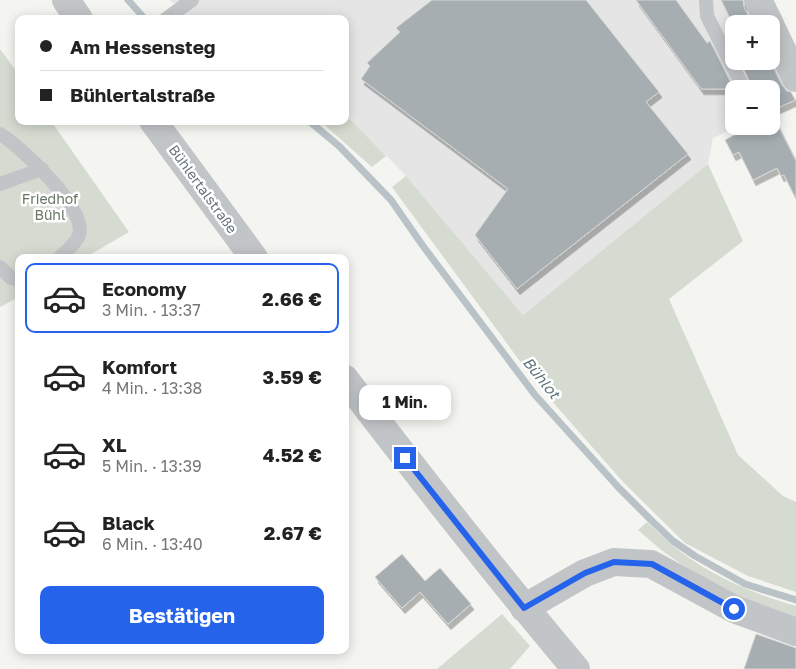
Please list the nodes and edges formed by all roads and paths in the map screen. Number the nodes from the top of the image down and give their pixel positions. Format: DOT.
graph roads {
  1 [pos="66,0"];
  2 [pos="192,0"];
  3 [pos="706,0"];
  4 [pos="758,0"];
  5 [pos="76,15"];
  6 [pos="171,15"];
  7 [pos="765,15"];
  8 [pos="780,45"];
  9 [pos="796,78"];
  10 [pos="740,80"];
  11 [pos="156,125"];
  12 [pos="0,134"];
  13 [pos="42,169"];
  14 [pos="0,184"];
  15 [pos="62,254"];
  16 [pos="251,254"];
  17 [pos="0,267"];
  18 [pos="15,279"];
  19 [pos="349,384"];
  20 [pos="524,608"];
  21 [pos="796,632"];
  22 [pos="576,669"];
  1 -- 5 [label="street"];
  2 -- 6 [label="lane"];
  3 -- 10 [label="lane"];
  4 -- 7 [label="street"];
  8 -- 9 [label="street"];
  11 -- 16 [label="street, Bühlertalstraße"];
  12 -- 13 [label="lane"];
  13 -- 14 [label="lane"];
  13 -- 15 [label="lane"];
  17 -- 18 [label="lane"];
  19 -- 20 [label="street"];
  20 -- 21 [label="street"];
  20 -- 22 [label="street"];
}
